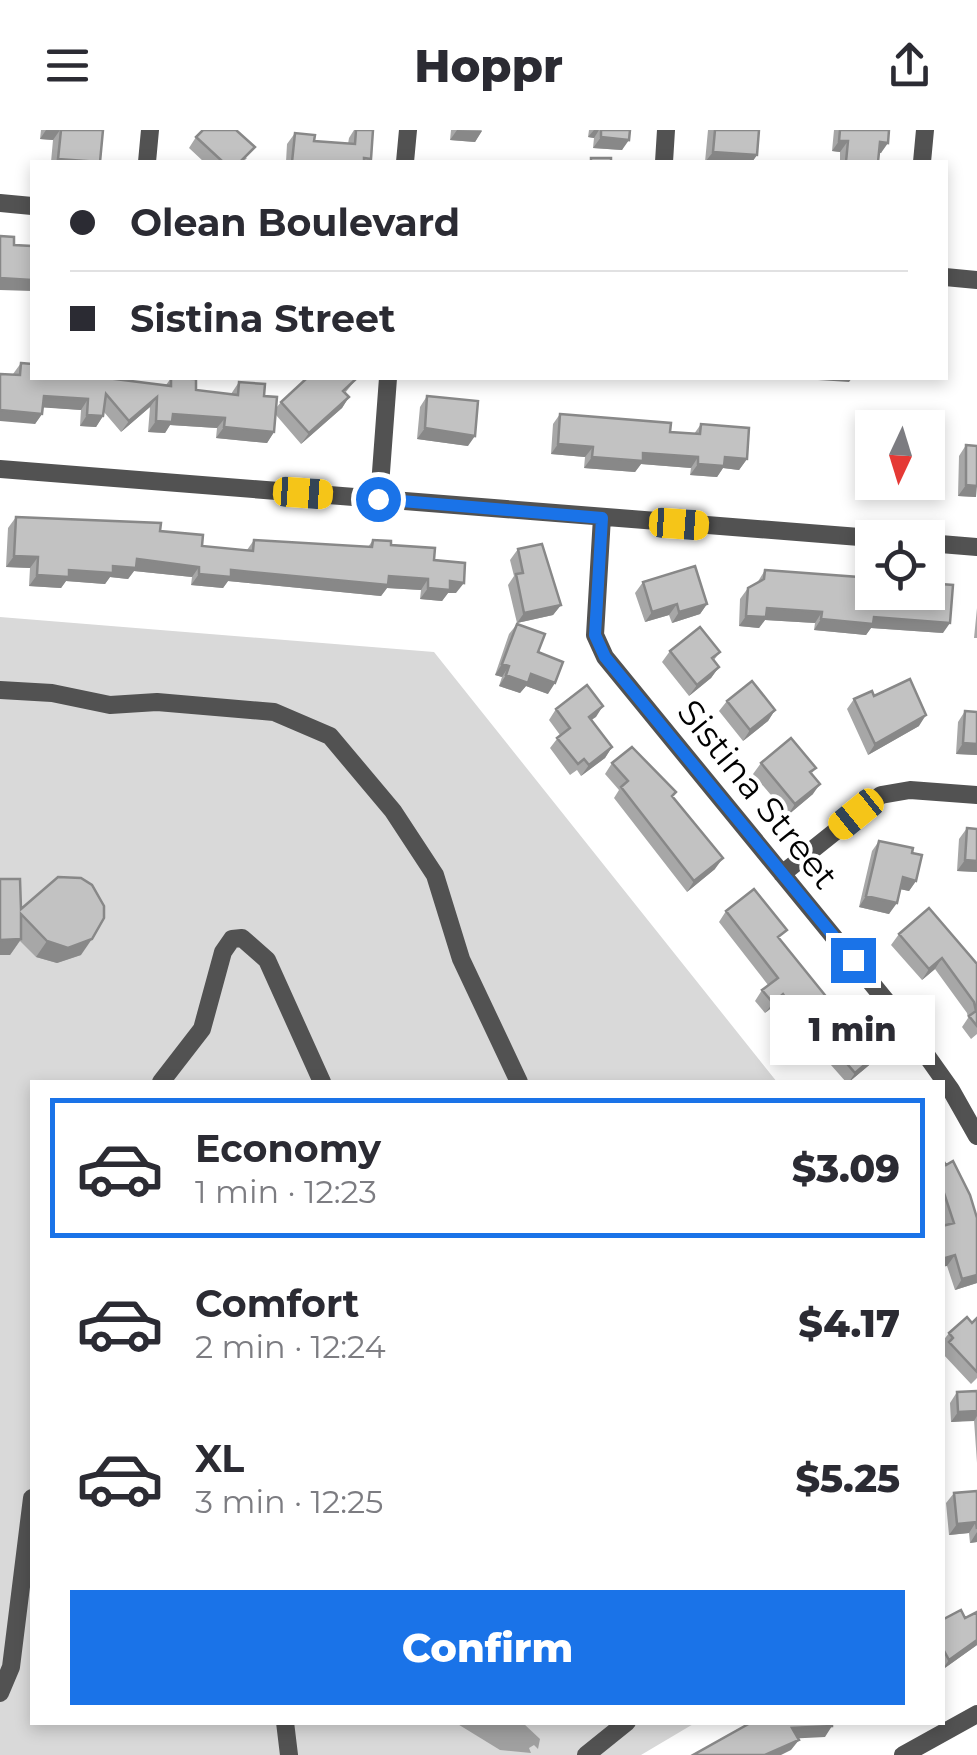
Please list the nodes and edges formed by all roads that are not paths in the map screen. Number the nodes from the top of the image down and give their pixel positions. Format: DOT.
graph roads {
  1 [pos="150,130"];
  2 [pos="408,130"];
  3 [pos="666,130"];
  4 [pos="924,130"];
  5 [pos="147,160"];
  6 [pos="406,160"];
  7 [pos="664,160"];
  8 [pos="922,160"];
  9 [pos="0,204"];
  10 [pos="30,206"];
  11 [pos="948,277"];
  12 [pos="977,280"];
  13 [pos="388,380"];
  14 [pos="0,470"];
  15 [pos="378,499"];
  16 [pos="602,518"];
  17 [pos="855,537"];
  18 [pos="945,544"];
  19 [pos="977,546"];
  20 [pos="0,690"];
  21 [pos="977,795"];
  22 [pos="782,874"];
  23 [pos="162,1080"];
  24 [pos="321,1080"];
  25 [pos="518,1080"];
  26 [pos="943,1080"];
  27 [pos="945,1083"];
  28 [pos="977,1136"];
  29 [pos="30,1515"];
  30 [pos="0,1693"];
  31 [pos="977,1714"];
  32 [pos="285,1725"];
  33 [pos="623,1725"];
  34 [pos="290,1755"];
  35 [pos="586,1755"];
  36 [pos="903,1755"];
  1 -- 5 [label="street"];
  2 -- 6 [label="street"];
  3 -- 7 [label="street"];
  4 -- 8 [label="street"];
  9 -- 10 [label="street"];
  11 -- 12 [label="street"];
  13 -- 15 [label="street"];
  14 -- 15 [label="street"];
  15 -- 16 [label="street"];
  16 -- 17 [label="street"];
  16 -- 22 [label="street, Sistina Street"];
  18 -- 19 [label="street"];
  20 -- 25 [label="street"];
  21 -- 22 [label="street"];
  22 -- 26 [label="street, Sistina Street"];
  23 -- 24 [label="street"];
  27 -- 28 [label="street, Sistina Street"];
  29 -- 30 [label="street"];
  31 -- 36 [label="street"];
  32 -- 34 [label="street"];
  33 -- 35 [label="street"];
}
